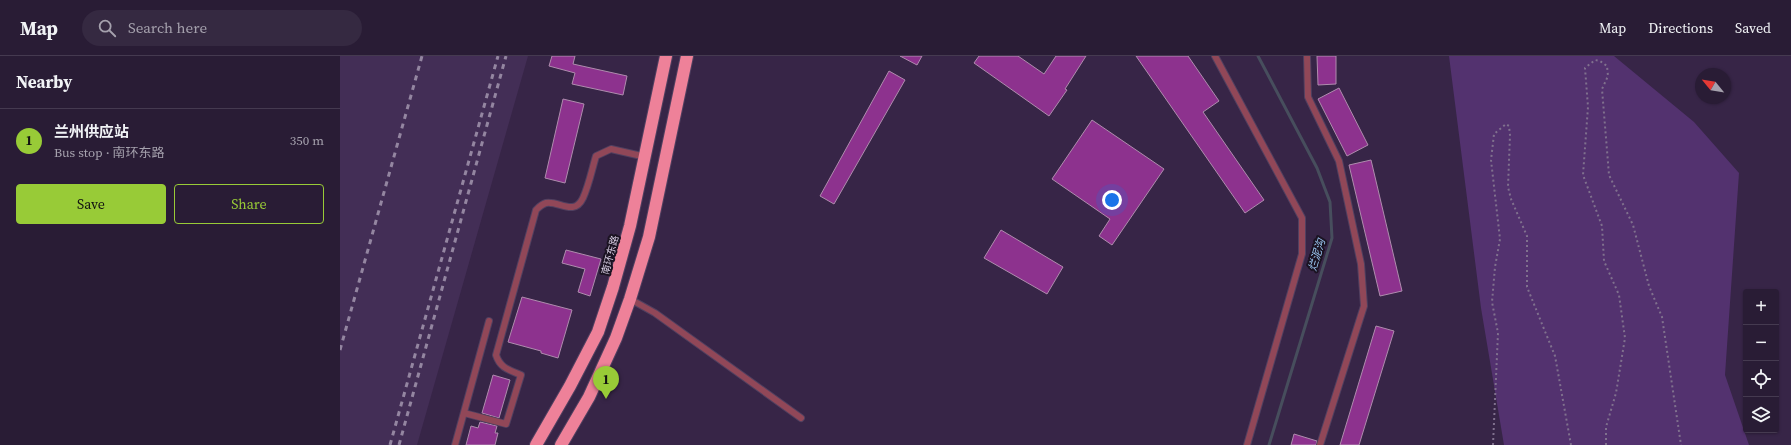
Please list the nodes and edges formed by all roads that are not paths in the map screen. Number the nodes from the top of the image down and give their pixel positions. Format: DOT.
graph roads {
  1 [pos="666,56"];
  2 [pos="687,56"];
  3 [pos="1215,56"];
  4 [pos="1307,56"];
  5 [pos="646,157"];
  6 [pos="630,299"];
  7 [pos="490,321"];
  8 [pos="464,413"];
  9 [pos="801,418"];
  10 [pos="455,445"];
  11 [pos="536,445"];
  12 [pos="561,445"];
  13 [pos="1247,445"];
  14 [pos="1320,445"];
  1 -- 5 [label="highway, 南环东路"];
  2 -- 6 [label="highway"];
  3 -- 13 [label="lane"];
  4 -- 14 [label="lane"];
  5 -- 8 [label="lane"];
  5 -- 11 [label="highway, 南环东路"];
  6 -- 9 [label="lane"];
  6 -- 12 [label="highway"];
  7 -- 8 [label="lane"];
  8 -- 10 [label="lane"];
}
